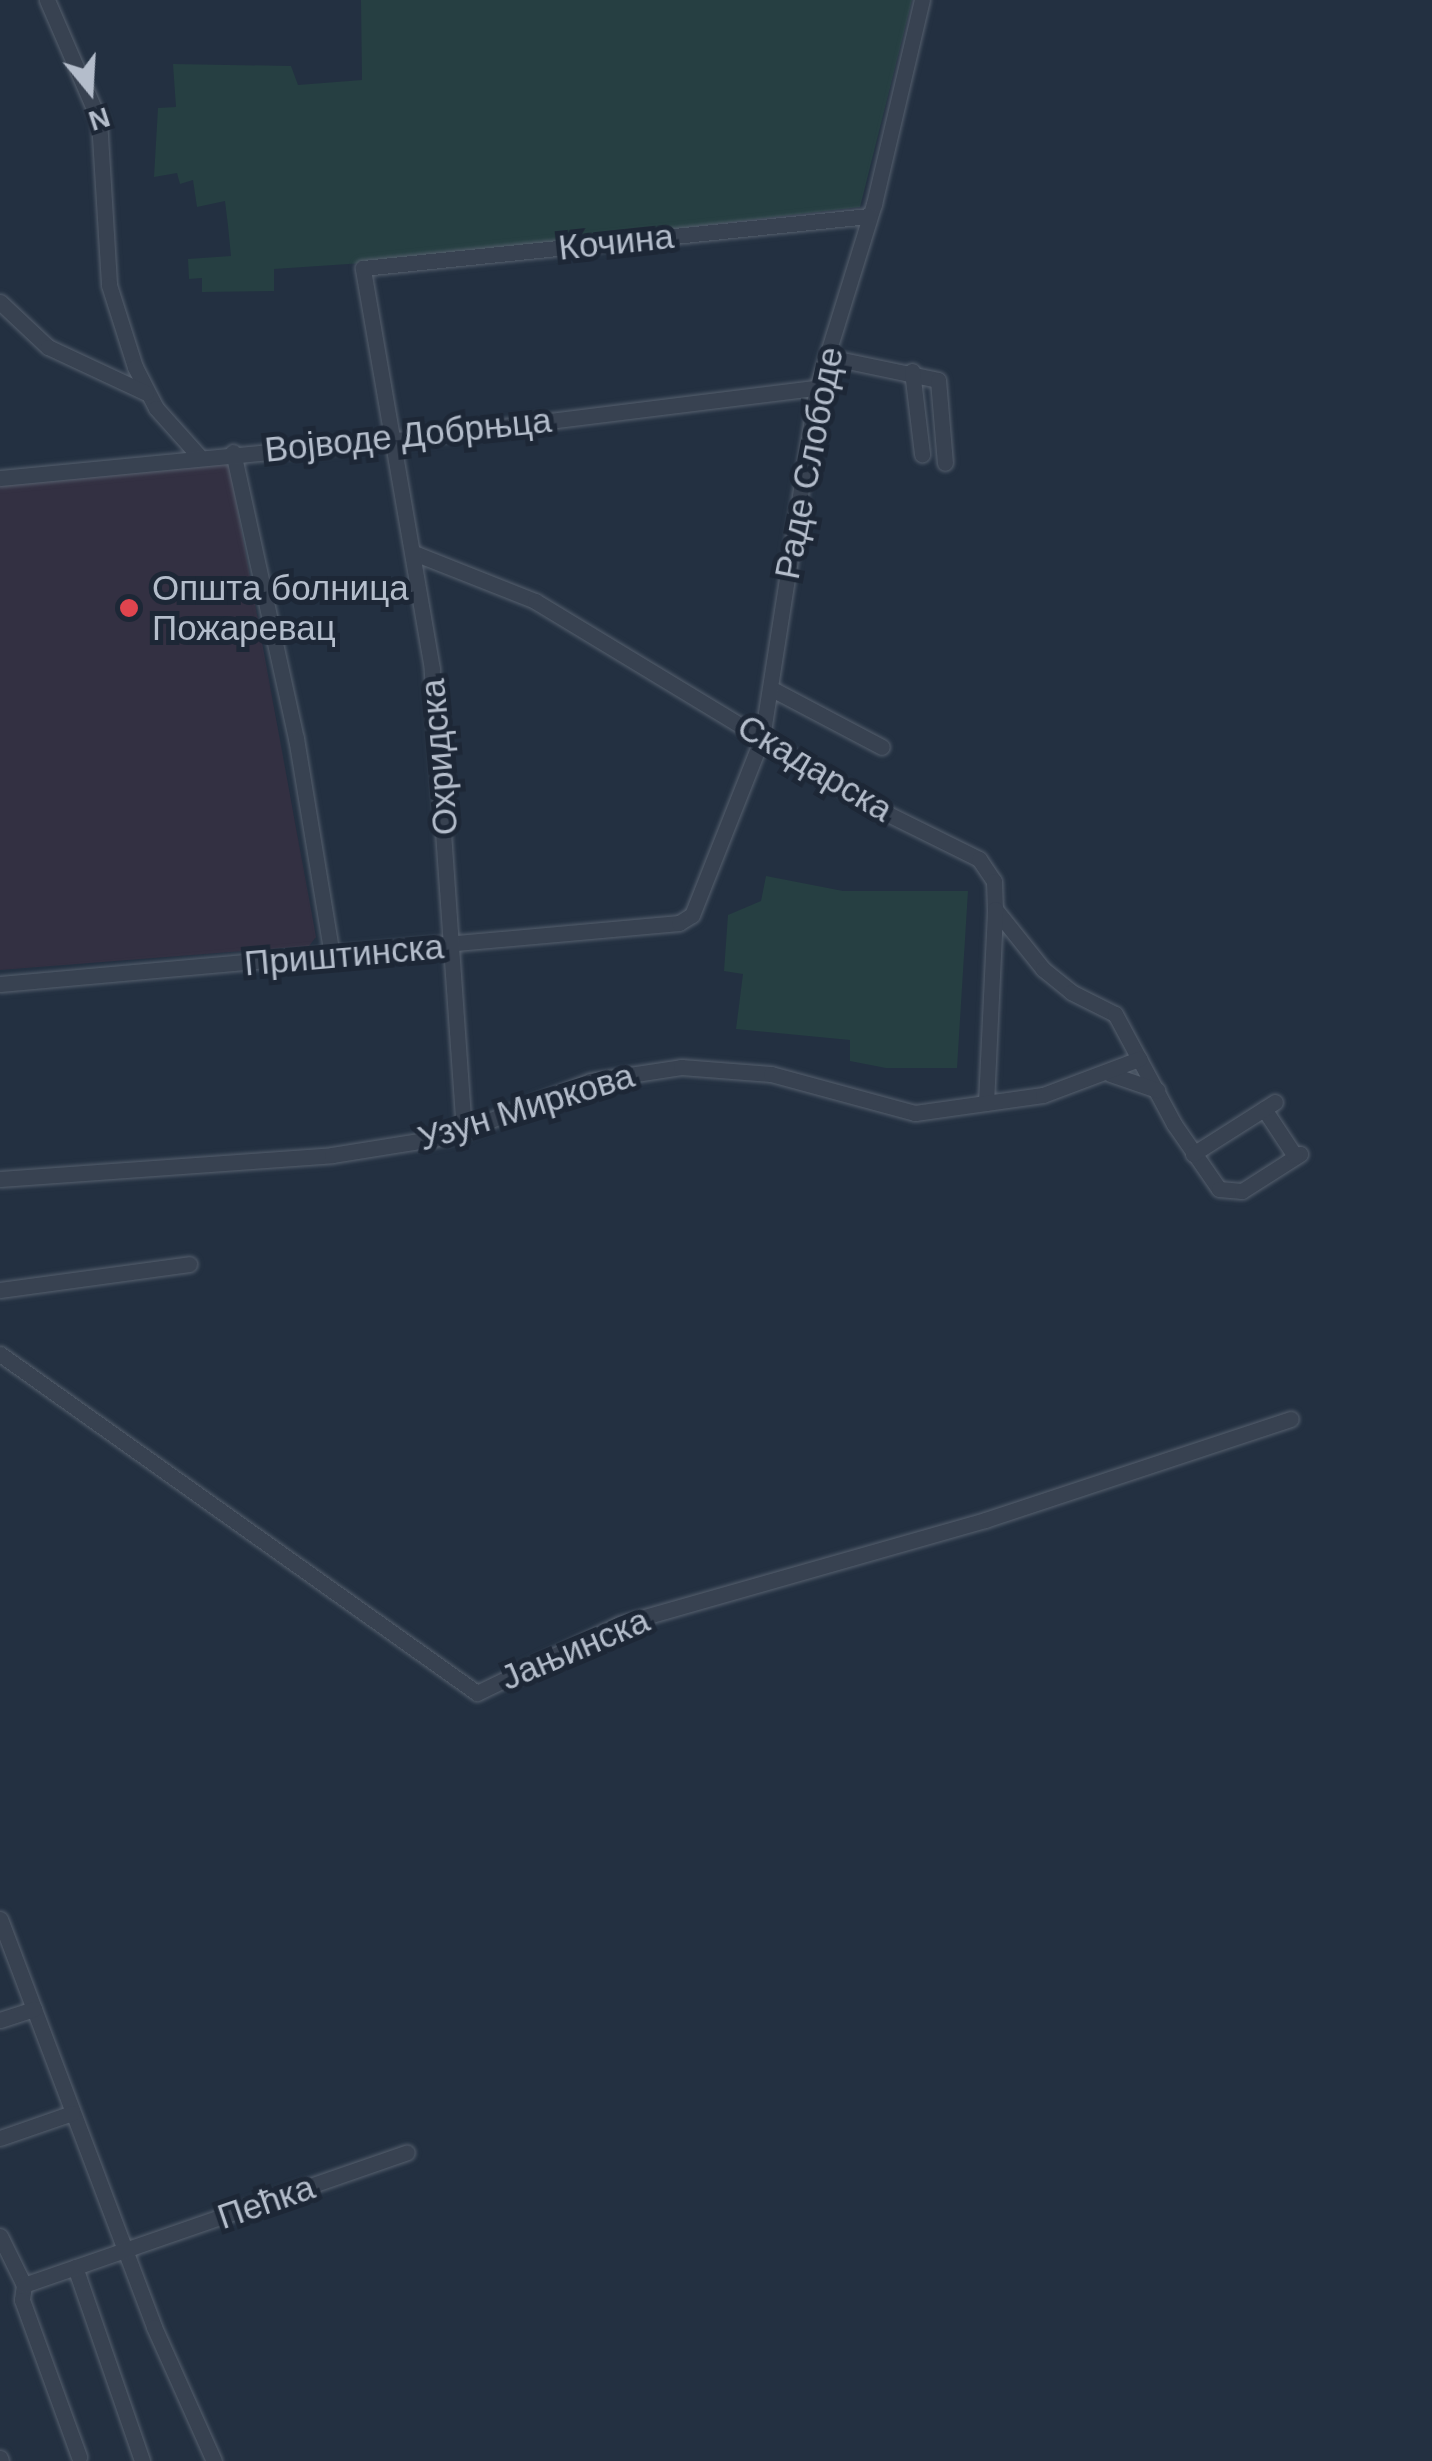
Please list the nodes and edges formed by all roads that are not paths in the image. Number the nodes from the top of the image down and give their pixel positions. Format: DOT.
graph roads {
  1 [pos="47,0"];
  2 [pos="922,0"];
  3 [pos="870,216"];
  4 [pos="363,268"];
  5 [pos="0,302"];
  6 [pos="828,357"];
  7 [pos="912,372"];
  8 [pos="816,388"];
  9 [pos="146,393"];
  10 [pos="397,440"];
  11 [pos="233,452"];
  12 [pos="922,454"];
  13 [pos="199,456"];
  14 [pos="945,464"];
  15 [pos="0,478"];
  16 [pos="414,553"];
  17 [pos="772,689"];
  18 [pos="762,738"];
  19 [pos="882,747"];
  20 [pos="995,908"];
  21 [pos="687,920"];
  22 [pos="449,946"];
  23 [pos="332,956"];
  24 [pos="0,984"];
  25 [pos="1139,1058"];
  26 [pos="1110,1074"];
  27 [pos="1157,1090"];
  28 [pos="986,1103"];
  29 [pos="464,1132"];
  30 [pos="1193,1154"];
  31 [pos="0,1180"];
  32 [pos="189,1264"];
  33 [pos="0,1290"];
  34 [pos="0,1354"];
  35 [pos="1291,1419"];
  36 [pos="0,1918"];
  37 [pos="34,2008"];
  38 [pos="0,2020"];
  39 [pos="72,2112"];
  40 [pos="0,2138"];
  41 [pos="407,2152"];
  42 [pos="0,2236"];
  43 [pos="124,2252"];
  44 [pos="75,2267"];
  45 [pos="24,2286"];
  46 [pos="79,2457"];
  47 [pos="142,2461"];
  48 [pos="214,2461"];
  1 -- 9 [label="street"];
  2 -- 3 [label="street, Раде Слободе"];
  3 -- 4 [label="street, Кочина"];
  3 -- 6 [label="street, Раде Слободе"];
  4 -- 10 [label="street, Охридска"];
  5 -- 9 [label="street"];
  6 -- 7 [label="street"];
  6 -- 8 [label="street, Раде Слободе"];
  7 -- 12 [label="street"];
  7 -- 14 [label="street"];
  8 -- 10 [label="street, Војводе Добрњца"];
  8 -- 17 [label="street, Раде Слободе"];
  9 -- 13 [label="street"];
  10 -- 11 [label="street, Војводе Добрњца"];
  10 -- 16 [label="street, Охридска"];
  11 -- 13 [label="street, Војводе Добрњца"];
  11 -- 23 [label="street"];
  13 -- 15 [label="street, Војводе Добрњца"];
  16 -- 18 [label="street, Скадарска"];
  16 -- 22 [label="street, Охридска"];
  17 -- 18 [label="street, Раде Слободе"];
  17 -- 19 [label="street"];
  18 -- 20 [label="street, Скадарска"];
  18 -- 21 [label="street, Раде Слободе"];
  20 -- 25 [label="street, Скадарска"];
  20 -- 28 [label="street"];
  21 -- 22 [label="street, Приштинска"];
  22 -- 23 [label="street, Приштинска"];
  22 -- 29 [label="street, Охридска"];
  23 -- 24 [label="street, Приштинска"];
  25 -- 26 [label="street, Узун Миркова"];
  25 -- 27 [label="street, Скадарска"];
  26 -- 27 [label="street"];
  26 -- 28 [label="street, Узун Миркова"];
  27 -- 30 [label="street, Скадарска"];
  28 -- 29 [label="street, Узун Миркова"];
  29 -- 31 [label="street, Узун Миркова"];
  30 -- 30 [label="street, Скадарска"];
  32 -- 33 [label="street"];
  34 -- 35 [label="street, Јањинска"];
  36 -- 37 [label="street"];
  37 -- 38 [label="street"];
  37 -- 39 [label="street"];
  39 -- 40 [label="street"];
  39 -- 43 [label="street"];
  41 -- 43 [label="street, Пећка"];
  42 -- 45 [label="street"];
  43 -- 44 [label="street, Пећка"];
  43 -- 48 [label="street"];
  44 -- 45 [label="street, Пећка"];
  44 -- 47 [label="street"];
  45 -- 46 [label="street"];
}
